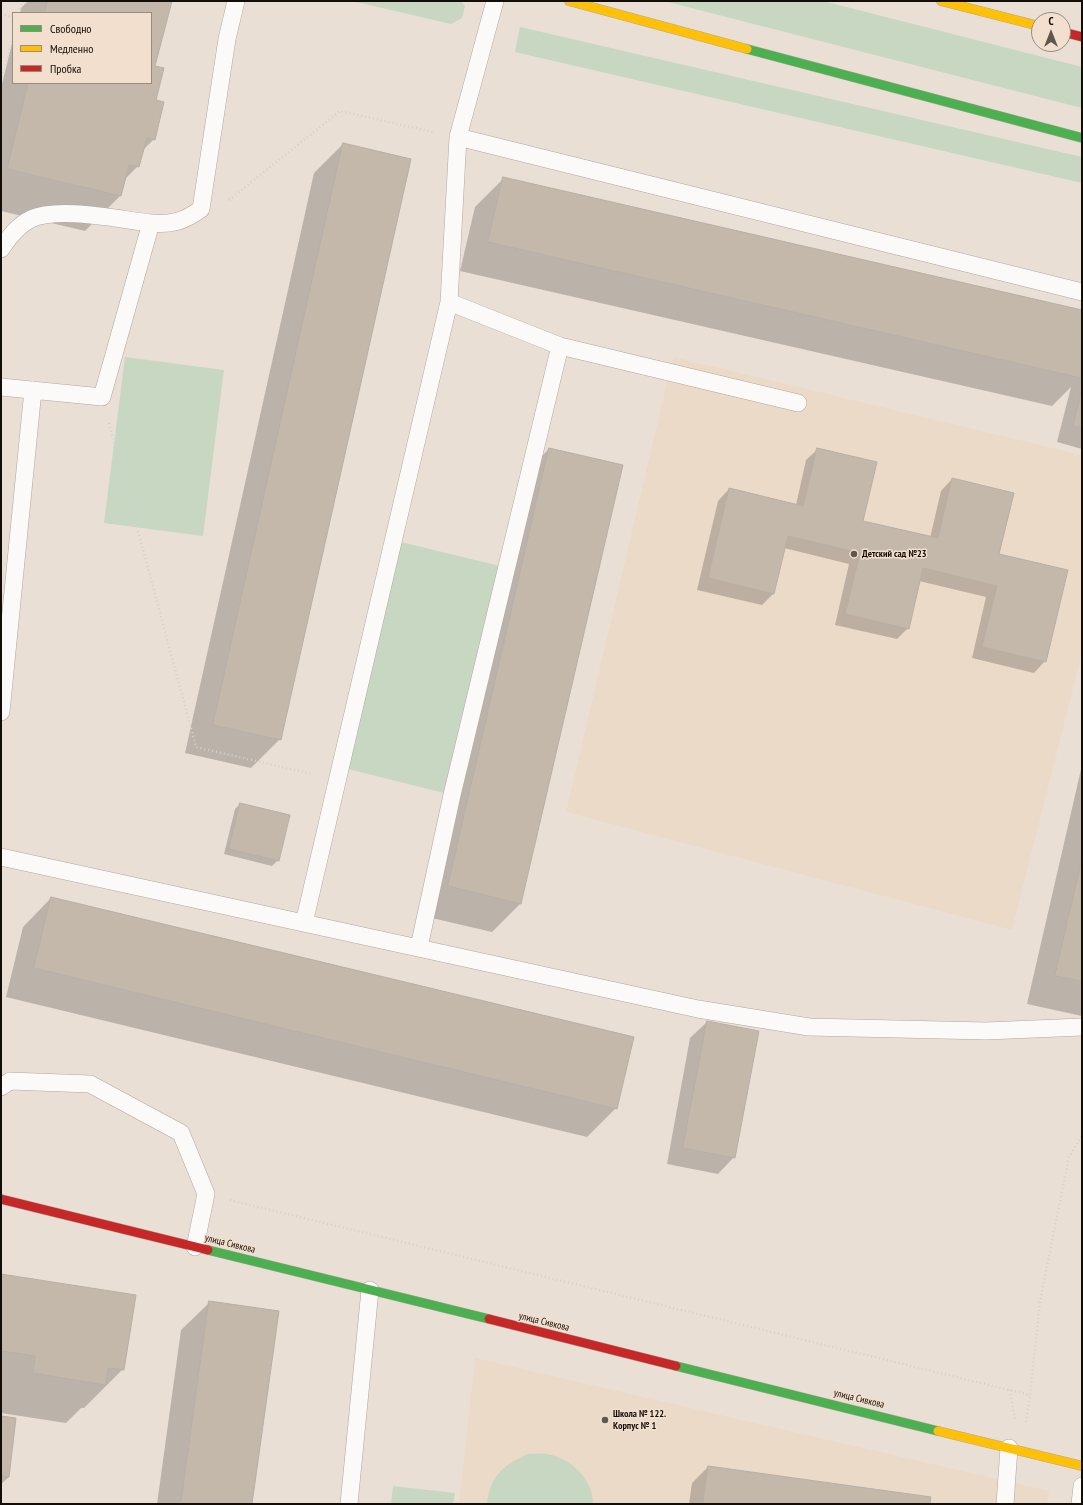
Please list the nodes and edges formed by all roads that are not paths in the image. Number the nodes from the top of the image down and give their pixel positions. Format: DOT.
graph roads {
  1 [pos="236,1"];
  2 [pos="494,1"];
  3 [pos="569,1"];
  4 [pos="941,1"];
  5 [pos="1031,24"];
  6 [pos="1071,34"];
  7 [pos="1082,37"];
  8 [pos="458,137"];
  9 [pos="1082,138"];
  10 [pos="152,223"];
  11 [pos="1,249"];
  12 [pos="1082,292"];
  13 [pos="449,302"];
  14 [pos="560,346"];
  15 [pos="1,387"];
  16 [pos="33,390"];
  17 [pos="798,403"];
  18 [pos="1,712"];
  19 [pos="1,857"];
  20 [pos="304,923"];
  21 [pos="419,947"];
  22 [pos="1082,1027"];
  23 [pos="1,1087"];
  24 [pos="1,1199"];
  25 [pos="195,1247"];
  26 [pos="370,1290"];
  27 [pos="1009,1448"];
  28 [pos="1082,1466"];
  29 [pos="1082,1486"];
  30 [pos="348,1504"];
  31 [pos="1005,1504"];
  32 [pos="1080,1504"];
  1 -- 10 [label="lane"];
  2 -- 8 [label="lane"];
  3 -- 9 [label="street"];
  4 -- 5 [label="street"];
  6 -- 7 [label="street"];
  8 -- 12 [label="lane"];
  8 -- 13 [label="lane"];
  10 -- 11 [label="lane"];
  10 -- 16 [label="lane"];
  13 -- 14 [label="lane"];
  13 -- 20 [label="lane"];
  14 -- 17 [label="lane"];
  14 -- 21 [label="lane"];
  15 -- 16 [label="lane"];
  16 -- 18 [label="lane"];
  19 -- 20 [label="lane"];
  20 -- 21 [label="lane"];
  21 -- 22 [label="lane"];
  23 -- 25 [label="lane"];
  24 -- 25 [label="street, улица Сивкова"];
  25 -- 26 [label="street, улица Сивкова"];
  26 -- 27 [label="street, улица Сивкова"];
  26 -- 30 [label="lane"];
  27 -- 28 [label="street, улица Сивкова"];
  27 -- 31 [label="lane"];
  29 -- 32 [label="lane"];
}
